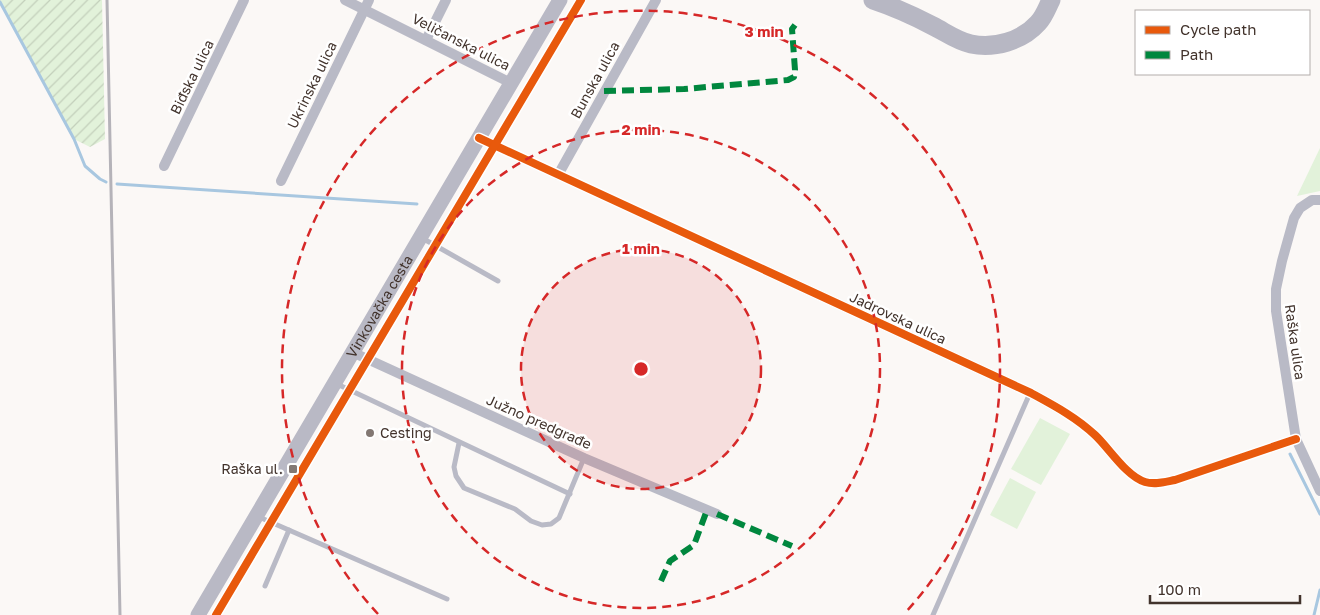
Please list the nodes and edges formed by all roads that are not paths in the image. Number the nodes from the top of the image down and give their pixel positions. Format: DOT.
graph roads {
  1 [pos="244,0"];
  2 [pos="345,0"];
  3 [pos="446,0"];
  4 [pos="560,0"];
  5 [pos="656,0"];
  6 [pos="873,0"];
  7 [pos="1051,0"];
  8 [pos="367,5"];
  9 [pos="426,40"];
  10 [pos="511,83"];
  11 [pos="479,138"];
  12 [pos="164,166"];
  13 [pos="558,175"];
  14 [pos="281,181"];
  15 [pos="1316,200"];
  16 [pos="420,236"];
  17 [pos="498,280"];
  18 [pos="352,352"];
  19 [pos="334,382"];
  20 [pos="1030,393"];
  21 [pos="1296,439"];
  22 [pos="459,443"];
  23 [pos="584,458"];
  24 [pos="1320,491"];
  25 [pos="570,494"];
  26 [pos="717,514"];
  27 [pos="256,516"];
  28 [pos="288,530"];
  29 [pos="266,586"];
  30 [pos="447,599"];
  31 [pos="198,615"];
  32 [pos="933,615"];
  1 -- 12 [label="street, Biđska ulica"];
  2 -- 8 [label="street, Veličanska ulica"];
  3 -- 9 [label="street"];
  4 -- 10 [label="main road, Vinkovačka cesta"];
  5 -- 13 [label="street, Bunska ulica"];
  6 -- 7 [label="highway"];
  8 -- 9 [label="street, Veličanska ulica"];
  8 -- 14 [label="street, Ukrinska ulica"];
  9 -- 10 [label="street, Veličanska ulica"];
  10 -- 11 [label="main road, Vinkovačka cesta"];
  11 -- 13 [label="street, Jadrovska ulica"];
  11 -- 16 [label="main road, Vinkovačka cesta"];
  13 -- 20 [label="street, Jadrovska ulica"];
  15 -- 21 [label="street, Raška ulica"];
  16 -- 17 [label="lane"];
  16 -- 18 [label="main road, Vinkovačka cesta"];
  18 -- 19 [label="main road, Vinkovačka cesta"];
  18 -- 23 [label="street, Južno predgrađe"];
  19 -- 22 [label="lane"];
  19 -- 27 [label="main road, Vinkovačka cesta"];
  20 -- 21 [label="street, Jadrovska ulica"];
  20 -- 32 [label="lane"];
  21 -- 24 [label="street, Raška ulica"];
  22 -- 25 [label="lane"];
  22 -- 25 [label="lane"];
  23 -- 25 [label="lane"];
  23 -- 26 [label="street, Južno predgrađe"];
  27 -- 28 [label="lane"];
  27 -- 31 [label="main road, Vinkovačka cesta"];
  28 -- 29 [label="lane"];
  28 -- 30 [label="lane"];
}
